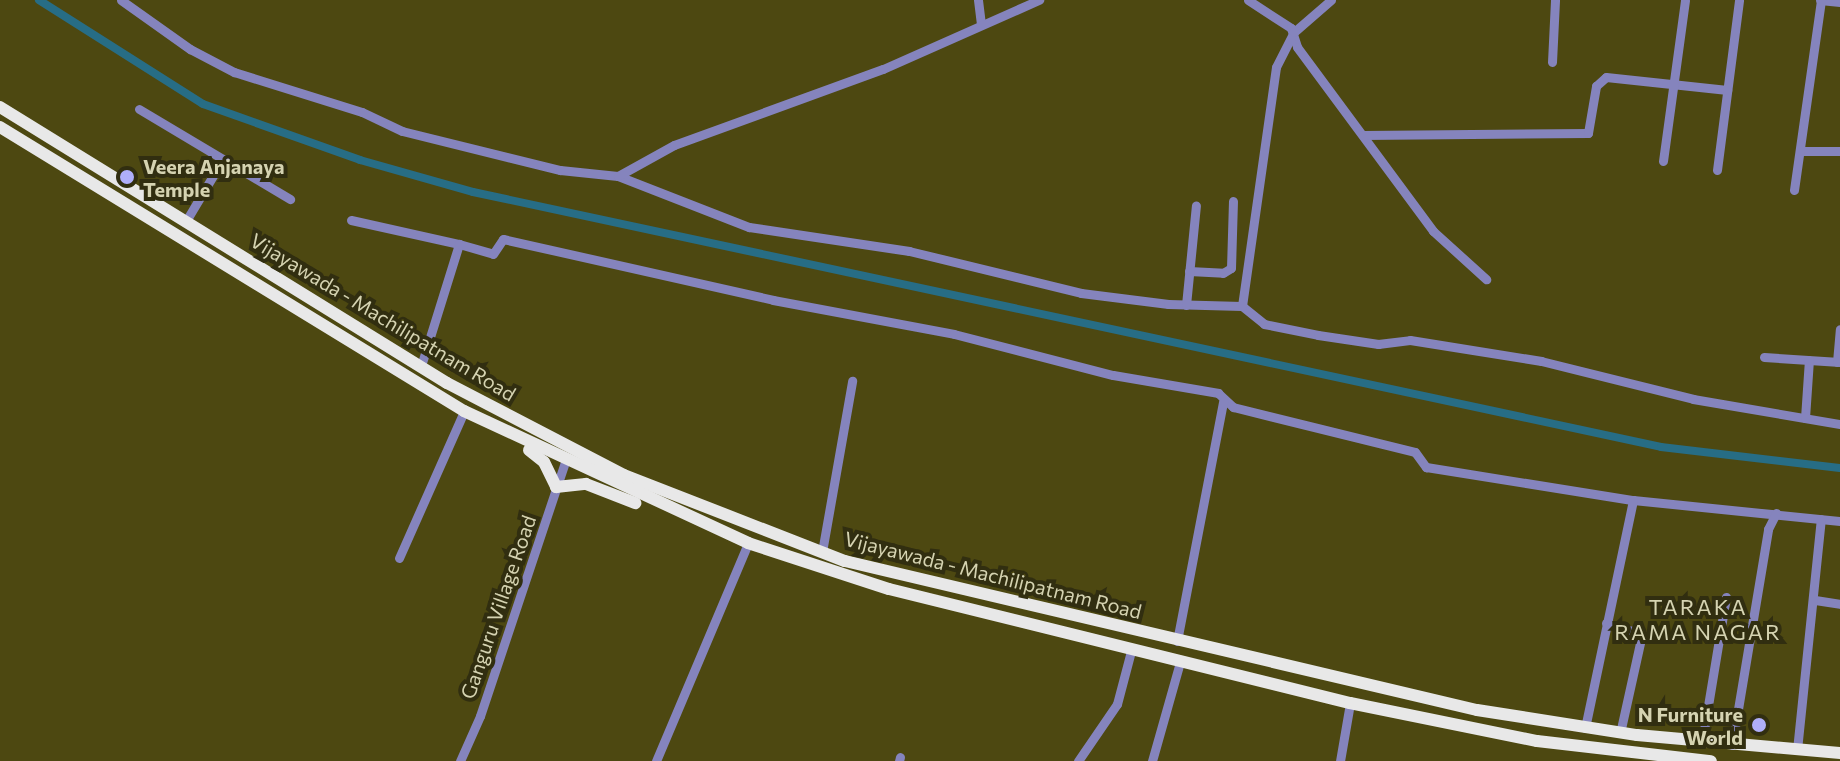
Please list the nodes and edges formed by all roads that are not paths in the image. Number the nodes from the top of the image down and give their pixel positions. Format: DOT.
graph roads {
  1 [pos="121,0"];
  2 [pos="978,0"];
  3 [pos="1039,0"];
  4 [pos="1248,0"];
  5 [pos="1331,0"];
  6 [pos="1555,0"];
  7 [pos="1685,0"];
  8 [pos="1739,0"];
  9 [pos="1820,0"];
  10 [pos="1837,2"];
  11 [pos="1018,4"];
  12 [pos="981,24"];
  13 [pos="1294,32"];
  14 [pos="1552,62"];
  15 [pos="1672,83"];
  16 [pos="1727,90"];
  17 [pos="0,107"];
  18 [pos="139,109"];
  19 [pos="0,127"];
  20 [pos="1363,135"];
  21 [pos="1801,151"];
  22 [pos="1840,151"];
  23 [pos="223,159"];
  24 [pos="1663,161"];
  25 [pos="1717,170"];
  26 [pos="618,176"];
  27 [pos="1794,190"];
  28 [pos="290,199"];
  29 [pos="1233,201"];
  30 [pos="1196,205"];
  31 [pos="351,220"];
  32 [pos="186,221"];
  33 [pos="459,244"];
  34 [pos="1189,271"];
  35 [pos="1486,279"];
  36 [pos="1186,305"];
  37 [pos="1242,306"];
  38 [pos="1840,329"];
  39 [pos="1764,357"];
  40 [pos="1809,360"];
  41 [pos="1838,362"];
  42 [pos="421,366"];
  43 [pos="852,381"];
  44 [pos="459,390"];
  45 [pos="1223,401"];
  46 [pos="464,411"];
  47 [pos="479,418"];
  48 [pos="1805,418"];
  49 [pos="1840,424"];
  50 [pos="565,462"];
  51 [pos="556,487"];
  52 [pos="1633,500"];
  53 [pos="1776,513"];
  54 [pos="679,515"];
  55 [pos="1821,519"];
  56 [pos="1840,521"];
  57 [pos="748,543"];
  58 [pos="822,552"];
  59 [pos="399,558"];
  60 [pos="1726,597"];
  61 [pos="1815,600"];
  62 [pos="1840,604"];
  63 [pos="1606,623"];
  64 [pos="1177,641"];
  65 [pos="1131,651"];
  66 [pos="1180,662"];
  67 [pos="1350,703"];
  68 [pos="1585,728"];
  69 [pos="1620,733"];
  70 [pos="1702,742"];
  71 [pos="1732,745"];
  72 [pos="1797,750"];
  73 [pos="1840,753"];
  74 [pos="460,761"];
  75 [pos="656,761"];
  76 [pos="1078,761"];
  77 [pos="1152,761"];
  78 [pos="1340,761"];
  79 [pos="1711,761"];
  1 -- 26 [label="street"];
  2 -- 12 [label="street"];
  3 -- 11 [label="street"];
  4 -- 13 [label="street"];
  5 -- 13 [label="street"];
  6 -- 14 [label="street"];
  7 -- 15 [label="street"];
  8 -- 16 [label="street"];
  9 -- 10 [label="street"];
  9 -- 21 [label="street"];
  11 -- 12 [label="street"];
  12 -- 26 [label="street"];
  13 -- 20 [label="street"];
  13 -- 37 [label="street"];
  15 -- 16 [label="street"];
  15 -- 20 [label="street"];
  15 -- 24 [label="street"];
  16 -- 25 [label="street"];
  17 -- 32 [label="highway, Vijayawada - Machilipatnam Road"];
  18 -- 23 [label="street"];
  19 -- 46 [label="highway, Vijayawada - Machilipatnam Road"];
  20 -- 35 [label="street"];
  21 -- 22 [label="street"];
  21 -- 27 [label="street"];
  23 -- 28 [label="street"];
  23 -- 32 [label="street"];
  26 -- 36 [label="street"];
  29 -- 34 [label="street"];
  30 -- 34 [label="street"];
  31 -- 33 [label="street"];
  32 -- 42 [label="highway, Vijayawada - Machilipatnam Road"];
  33 -- 42 [label="street"];
  33 -- 45 [label="street"];
  34 -- 36 [label="street"];
  36 -- 37 [label="street"];
  37 -- 48 [label="street"];
  38 -- 41 [label="street"];
  39 -- 40 [label="street"];
  40 -- 41 [label="street"];
  40 -- 48 [label="street"];
  42 -- 44 [label="highway, Vijayawada - Machilipatnam Road"];
  43 -- 58 [label="street"];
  44 -- 50 [label="highway"];
  44 -- 58 [label="highway, Vijayawada - Machilipatnam Road"];
  45 -- 52 [label="street"];
  45 -- 64 [label="street"];
  46 -- 47 [label="highway, Vijayawada - Machilipatnam Road"];
  46 -- 59 [label="street"];
  47 -- 50 [label="highway, Vijayawada - Machilipatnam Road"];
  47 -- 51 [label="highway"];
  48 -- 49 [label="street"];
  50 -- 51 [label="street, Ganguru Village Road"];
  50 -- 54 [label="highway, Vijayawada - Machilipatnam Road"];
  51 -- 54 [label="highway"];
  51 -- 74 [label="street, Ganguru Village Road"];
  52 -- 53 [label="street"];
  52 -- 63 [label="street"];
  53 -- 55 [label="street"];
  53 -- 71 [label="street"];
  54 -- 57 [label="highway, Vijayawada - Machilipatnam Road"];
  55 -- 56 [label="street"];
  55 -- 61 [label="street"];
  57 -- 65 [label="highway, Vijayawada - Machilipatnam Road"];
  57 -- 75 [label="street"];
  58 -- 64 [label="highway, Vijayawada - Machilipatnam Road"];
  60 -- 70 [label="street"];
  61 -- 62 [label="street"];
  61 -- 72 [label="street"];
  63 -- 68 [label="street"];
  63 -- 69 [label="street"];
  64 -- 68 [label="highway, Vijayawada - Machilipatnam Road"];
  65 -- 66 [label="highway, Vijayawada - Machilipatnam Road"];
  65 -- 76 [label="street"];
  66 -- 67 [label="highway, Vijayawada - Machilipatnam Road"];
  66 -- 77 [label="street"];
  67 -- 78 [label="street"];
  67 -- 79 [label="highway, Vijayawada - Machilipatnam Road"];
  68 -- 69 [label="highway, Vijayawada - Machilipatnam Road"];
  69 -- 70 [label="highway, Vijayawada - Machilipatnam Road"];
  70 -- 71 [label="highway, Vijayawada - Machilipatnam Road"];
  71 -- 72 [label="highway, Vijayawada - Machilipatnam Road"];
  72 -- 73 [label="highway, Vijayawada - Machilipatnam Road"];
}
